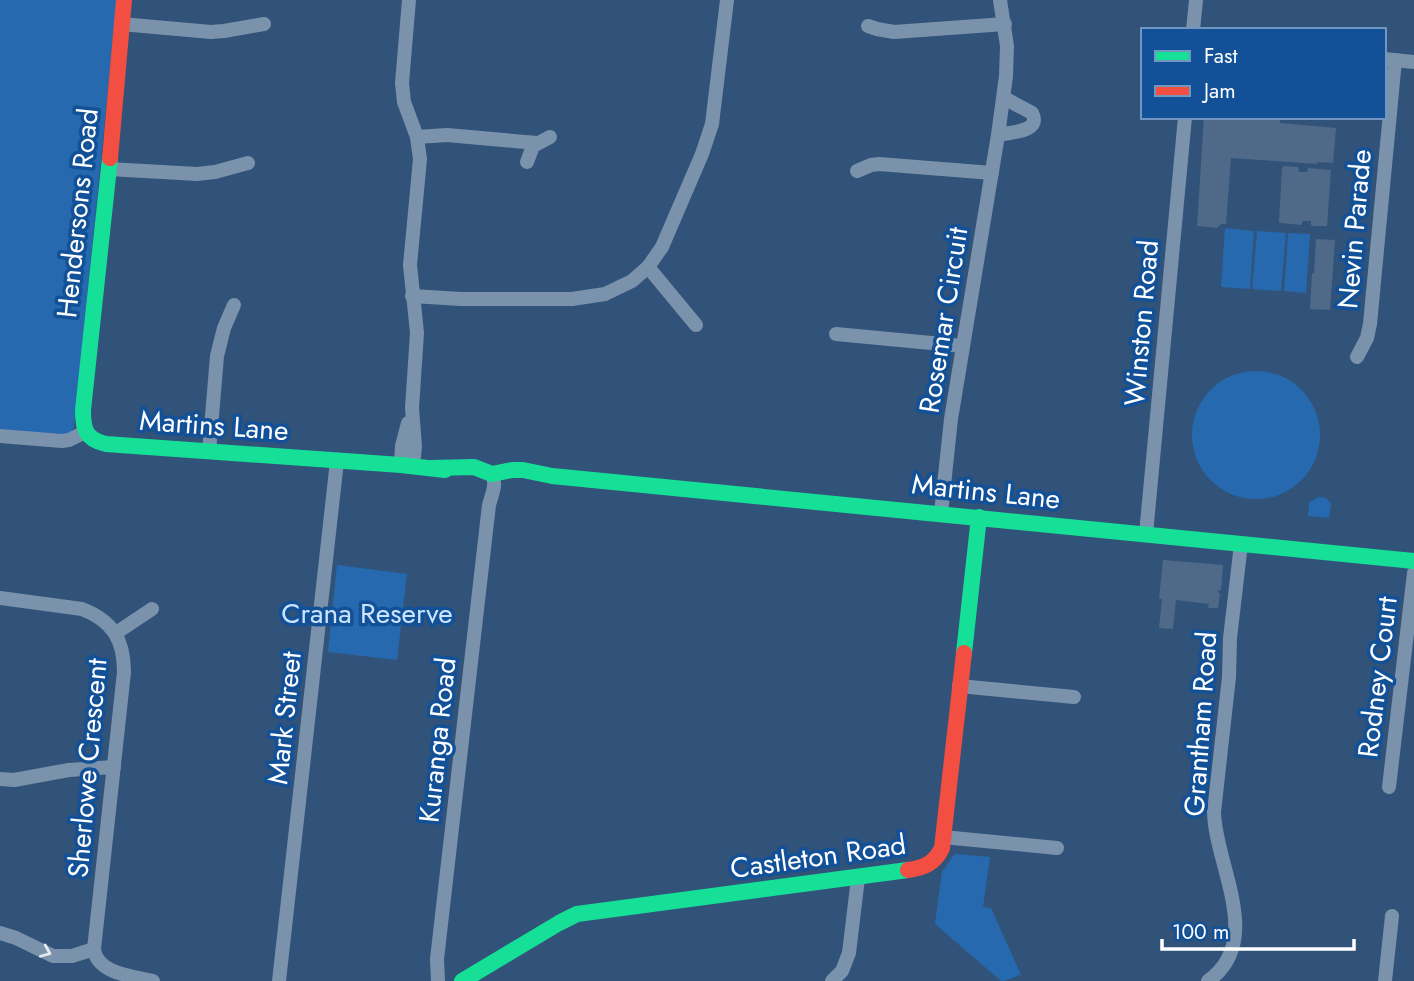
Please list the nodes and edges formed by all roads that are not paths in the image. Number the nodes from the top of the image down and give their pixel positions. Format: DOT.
graph roads {
  1 [pos="124,0"];
  2 [pos="410,0"];
  3 [pos="727,0"];
  4 [pos="1000,0"];
  5 [pos="1196,0"];
  6 [pos="121,24"];
  7 [pos="264,24"];
  8 [pos="1005,24"];
  9 [pos="868,26"];
  10 [pos="1193,28"];
  11 [pos="1389,60"];
  12 [pos="1414,62"];
  13 [pos="1004,98"];
  14 [pos="1386,102"];
  15 [pos="1185,119"];
  16 [pos="1385,119"];
  17 [pos="998,135"];
  18 [pos="417,137"];
  19 [pos="527,162"];
  20 [pos="248,163"];
  21 [pos="109,169"];
  22 [pos="857,171"];
  23 [pos="992,173"];
  24 [pos="648,267"];
  25 [pos="413,301"];
  26 [pos="234,305"];
  27 [pos="696,325"];
  28 [pos="836,334"];
  29 [pos="963,346"];
  30 [pos="1357,357"];
  31 [pos="85,432"];
  32 [pos="0,436"];
  33 [pos="209,452"];
  34 [pos="337,461"];
  35 [pos="407,466"];
  36 [pos="491,477"];
  37 [pos="941,513"];
  38 [pos="979,517"];
  39 [pos="1146,534"];
  40 [pos="1241,544"];
  41 [pos="1414,561"];
  42 [pos="1414,573"];
  43 [pos="0,598"];
  44 [pos="152,610"];
  45 [pos="116,633"];
  46 [pos="959,686"];
  47 [pos="1074,697"];
  48 [pos="114,766"];
  49 [pos="0,779"];
  50 [pos="1389,787"];
  51 [pos="943,837"];
  52 [pos="1057,848"];
  53 [pos="858,878"];
  54 [pos="1392,916"];
  55 [pos="0,933"];
  56 [pos="94,949"];
  57 [pos="153,981"];
  58 [pos="279,981"];
  59 [pos="438,981"];
  60 [pos="462,981"];
  61 [pos="832,981"];
  62 [pos="1208,981"];
  63 [pos="1385,981"];
  1 -- 6 [label="street, Hendersons Road"];
  2 -- 18 [label="street"];
  3 -- 24 [label="street"];
  4 -- 8 [label="street, Rosemar Circuit"];
  5 -- 10 [label="street"];
  6 -- 7 [label="street"];
  6 -- 21 [label="street, Hendersons Road"];
  8 -- 9 [label="street"];
  8 -- 13 [label="street, Rosemar Circuit"];
  11 -- 12 [label="street"];
  11 -- 14 [label="street, Nevin Parade"];
  13 -- 17 [label="street, Rosemar Circuit"];
  13 -- 17 [label="street"];
  15 -- 39 [label="street, Winston Road"];
  16 -- 30 [label="street, Nevin Parade"];
  17 -- 23 [label="street, Rosemar Circuit"];
  18 -- 19 [label="street"];
  18 -- 25 [label="street"];
  20 -- 21 [label="street"];
  21 -- 31 [label="street, Hendersons Road"];
  22 -- 23 [label="street"];
  23 -- 29 [label="street, Rosemar Circuit"];
  24 -- 25 [label="street"];
  24 -- 27 [label="street"];
  25 -- 35 [label="street"];
  26 -- 33 [label="street"];
  28 -- 29 [label="street"];
  29 -- 37 [label="street, Rosemar Circuit"];
  31 -- 32 [label="street"];
  31 -- 33 [label="street, Martins Lane"];
  33 -- 34 [label="street, Martins Lane"];
  34 -- 35 [label="street, Martins Lane"];
  34 -- 58 [label="street, Mark Street"];
  35 -- 36 [label="street, Martins Lane"];
  36 -- 37 [label="street, Martins Lane"];
  36 -- 59 [label="street, Kuranga Road"];
  37 -- 38 [label="street, Martins Lane"];
  38 -- 39 [label="street, Martins Lane"];
  38 -- 46 [label="street, Castleton Road"];
  39 -- 40 [label="street, Martins Lane"];
  40 -- 41 [label="street, Martins Lane"];
  40 -- 62 [label="street, Grantham Road"];
  42 -- 50 [label="street, Rodney Court"];
  43 -- 45 [label="street, Sherlowe Crescent"];
  44 -- 45 [label="street"];
  45 -- 48 [label="street, Sherlowe Crescent"];
  46 -- 47 [label="street"];
  46 -- 51 [label="street, Castleton Road"];
  48 -- 49 [label="street"];
  48 -- 56 [label="street, Sherlowe Crescent"];
  51 -- 52 [label="street"];
  51 -- 53 [label="street, Castleton Road"];
  53 -- 60 [label="street, Castleton Road"];
  53 -- 61 [label="street"];
  54 -- 63 [label="street"];
  55 -- 56 [label="street, one-way"];
  56 -- 57 [label="street"];
}
